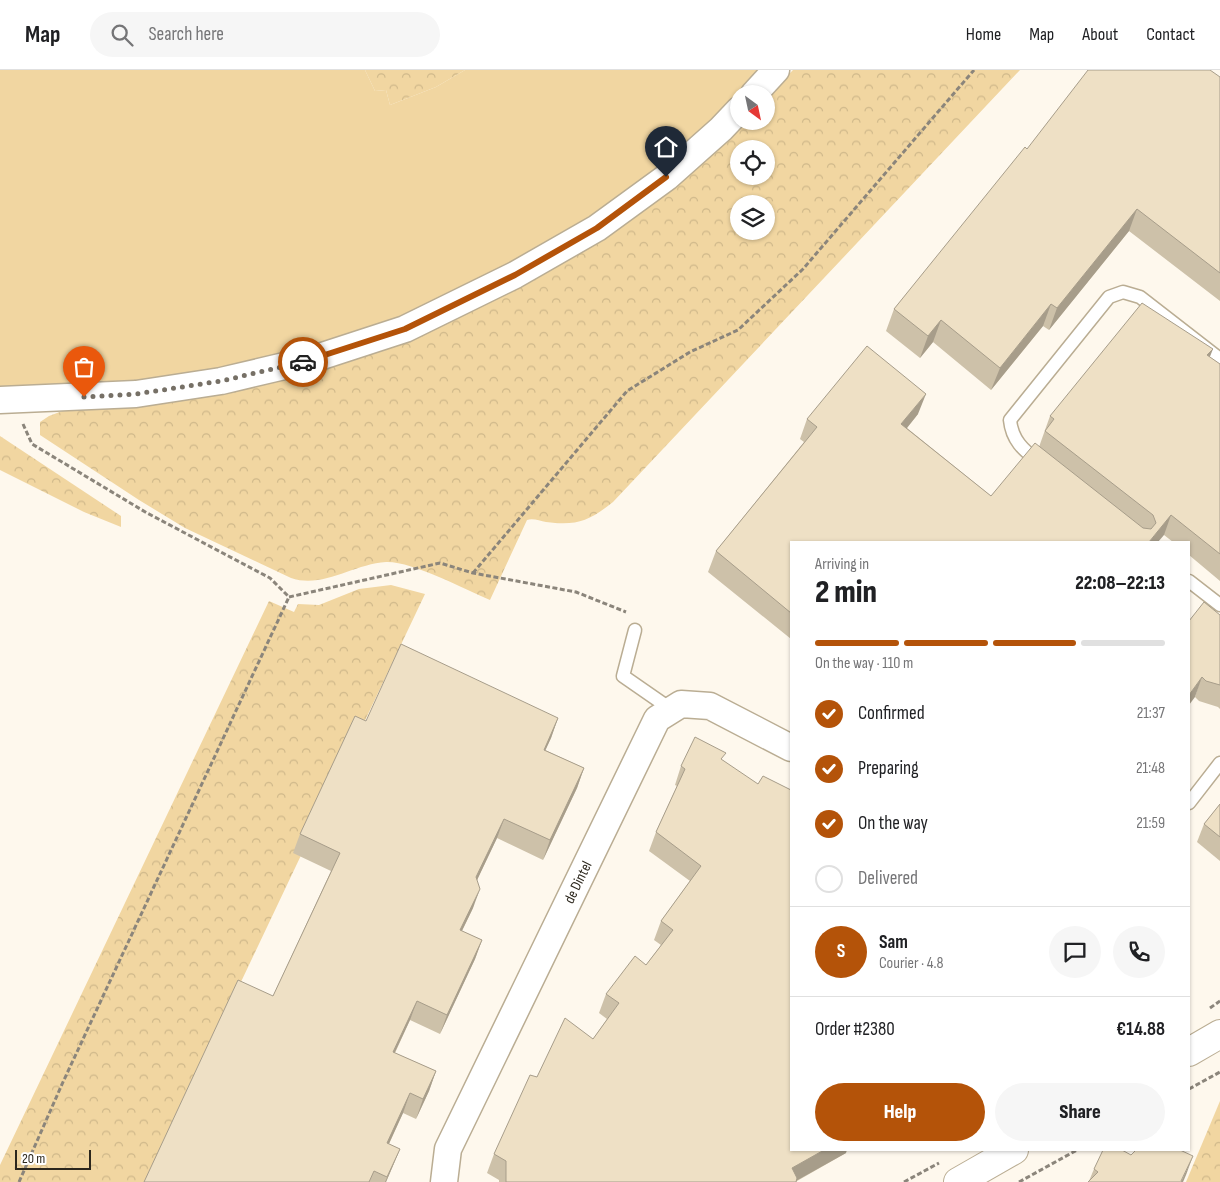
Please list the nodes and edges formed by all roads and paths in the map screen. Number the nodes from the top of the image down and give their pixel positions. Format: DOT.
graph roads {
  1 [pos="776,70"];
  2 [pos="974,70"];
  3 [pos="762,85"];
  4 [pos="730,120"];
  5 [pos="1220,359"];
  6 [pos="7,401"];
  7 [pos="1052,472"];
  8 [pos="473,573"];
  9 [pos="1190,582"];
  10 [pos="289,597"];
  11 [pos="1220,605"];
  12 [pos="635,630"];
  13 [pos="672,710"];
  14 [pos="790,747"];
  15 [pos="1220,763"];
  16 [pos="1190,801"];
  17 [pos="1220,1034"];
  18 [pos="1191,1045"];
  19 [pos="1220,1072"];
  20 [pos="1190,1088"];
  21 [pos="1011,1151"];
  22 [pos="1075,1151"];
  23 [pos="951,1171"];
  24 [pos="19,1182"];
  25 [pos="444,1182"];
  26 [pos="904,1182"];
  27 [pos="1019,1182"];
  1 -- 3 [label="street"];
  2 -- 8 [label="path"];
  4 -- 6 [label="street"];
  5 -- 7 [label="lane"];
  6 -- 10 [label="path"];
  8 -- 10 [label="path"];
  8 -- 12 [label="path"];
  9 -- 11 [label="lane"];
  10 -- 24 [label="path"];
  12 -- 13 [label="lane"];
  13 -- 14 [label="street, de Dintel"];
  13 -- 25 [label="street, de Dintel"];
  15 -- 16 [label="lane"];
  17 -- 18 [label="street"];
  19 -- 20 [label="path"];
  21 -- 23 [label="street"];
  22 -- 27 [label="path"];
  23 -- 26 [label="path"];
}
